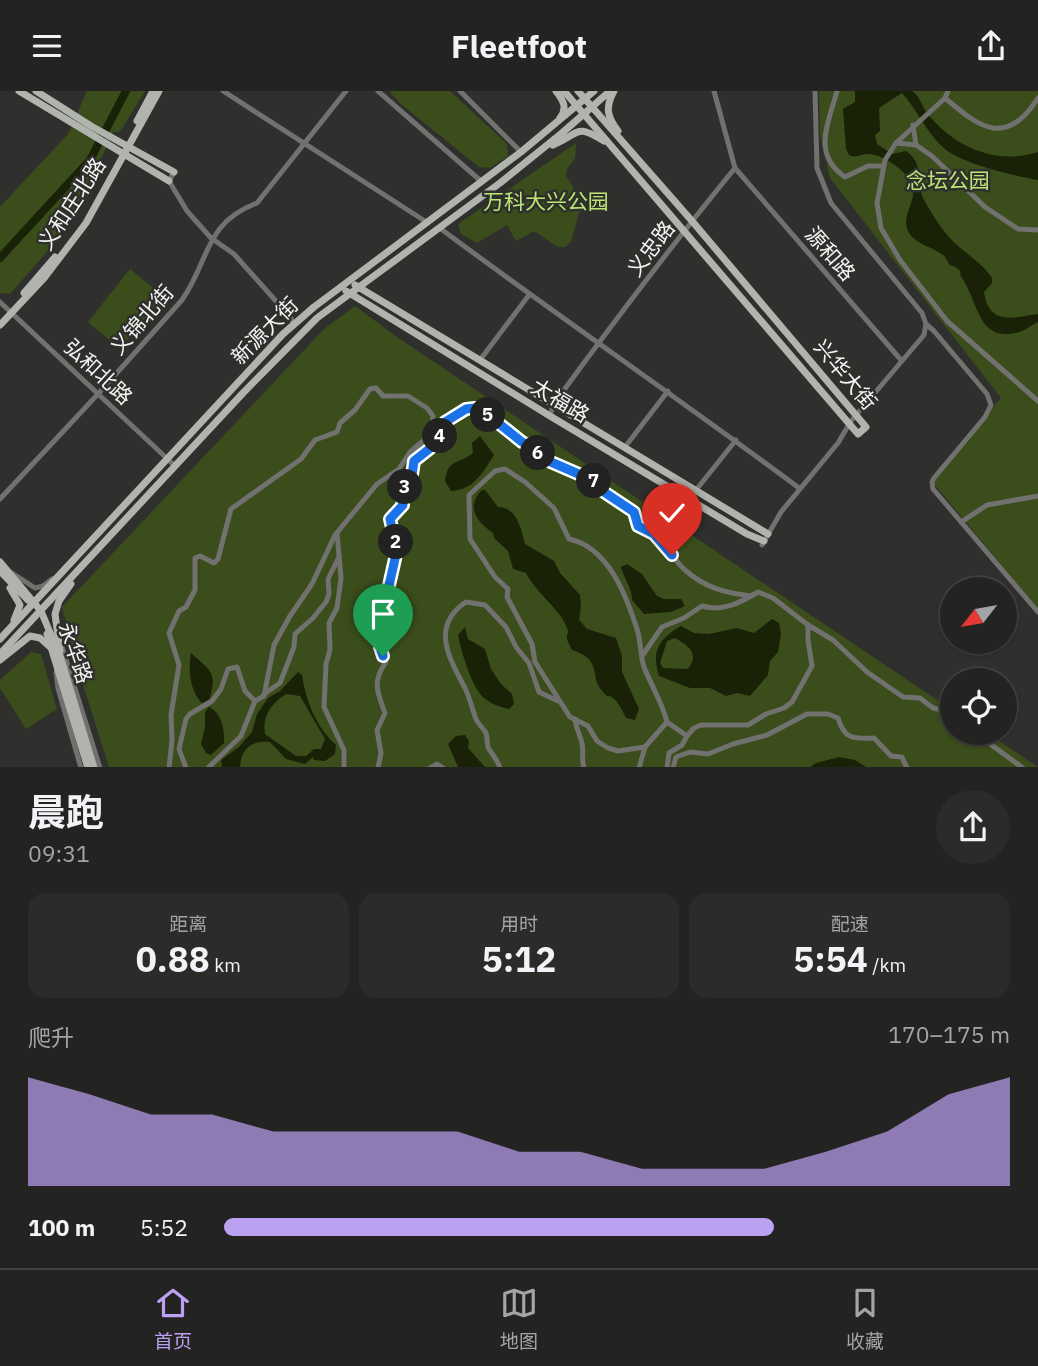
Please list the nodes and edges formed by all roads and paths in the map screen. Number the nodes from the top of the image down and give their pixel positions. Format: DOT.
graph roads {
  1 [pos="19,91"];
  2 [pos="36,91"];
  3 [pos="153,91"];
  4 [pos="159,91"];
  5 [pos="223,91"];
  6 [pos="346,91"];
  7 [pos="379,91"];
  8 [pos="460,91"];
  9 [pos="556,91"];
  10 [pos="564,91"];
  11 [pos="578,91"];
  12 [pos="594,91"];
  13 [pos="612,91"];
  14 [pos="714,91"];
  15 [pos="816,91"];
  16 [pos="837,91"];
  17 [pos="948,91"];
  18 [pos="945,98"];
  19 [pos="1038,98"];
  20 [pos="585,100"];
  21 [pos="578,106"];
  22 [pos="593,108"];
  23 [pos="584,115"];
  24 [pos="913,125"];
  25 [pos="89,130"];
  26 [pos="547,131"];
  27 [pos="108,140"];
  28 [pos="305,143"];
  29 [pos="127,145"];
  30 [pos="894,145"];
  31 [pos="916,145"];
  32 [pos="611,146"];
  33 [pos="629,149"];
  34 [pos="543,150"];
  35 [pos="521,152"];
  36 [pos="122,153"];
  37 [pos="882,166"];
  38 [pos="735,169"];
  39 [pos="174,172"];
  40 [pos="169,181"];
  41 [pos="482,182"];
  42 [pos="472,189"];
  43 [pos="479,199"];
  44 [pos="692,221"];
  45 [pos="428,223"];
  46 [pos="441,229"];
  47 [pos="1038,230"];
  48 [pos="684,232"];
  49 [pos="211,239"];
  50 [pos="349,282"];
  51 [pos="358,286"];
  52 [pos="339,288"];
  53 [pos="350,292"];
  54 [pos="529,295"];
  55 [pos="0,302"];
  56 [pos="10,311"];
  57 [pos="0,318"];
  58 [pos="926,324"];
  59 [pos="0,325"];
  60 [pos="293,325"];
  61 [pos="598,343"];
  62 [pos="901,360"];
  63 [pos="480,361"];
  64 [pos="668,391"];
  65 [pos="98,394"];
  66 [pos="1038,401"];
  67 [pos="554,405"];
  68 [pos="855,415"];
  69 [pos="550,416"];
  70 [pos="848,425"];
  71 [pos="736,440"];
  72 [pos="625,447"];
  73 [pos="168,459"];
  74 [pos="175,466"];
  75 [pos="799,488"];
  76 [pos="696,490"];
  77 [pos="1038,496"];
  78 [pos="0,499"];
  79 [pos="961,521"];
  80 [pos="337,533"];
  81 [pos="765,540"];
  82 [pos="85,549"];
  83 [pos="340,556"];
  84 [pos="0,562"];
  85 [pos="80,570"];
  86 [pos="3,571"];
  87 [pos="751,596"];
  88 [pos="35,604"];
  89 [pos="1038,612"];
  90 [pos="40,613"];
  91 [pos="808,625"];
  92 [pos="1,638"];
  93 [pos="60,639"];
  94 [pos="0,654"];
  95 [pos="642,656"];
  96 [pos="57,657"];
  97 [pos="0,660"];
  98 [pos="264,694"];
  99 [pos="255,701"];
  100 [pos="558,701"];
  101 [pos="940,710"];
  102 [pos="575,719"];
  103 [pos="667,722"];
  104 [pos="687,736"];
  105 [pos="991,745"];
  106 [pos="645,747"];
  107 [pos="81,767"];
  108 [pos="88,767"];
  109 [pos="94,767"];
  110 [pos="100,767"];
  111 [pos="169,767"];
  112 [pos="186,767"];
  113 [pos="209,767"];
  114 [pos="344,767"];
  115 [pos="378,767"];
  116 [pos="500,767"];
  117 [pos="584,767"];
  118 [pos="639,767"];
  119 [pos="667,767"];
  120 [pos="673,767"];
  121 [pos="907,767"];
  122 [pos="1022,767"];
  1 -- 25 [label="main road"];
  2 -- 25 [label="main road"];
  3 -- 29 [label="main road, 义和庄北路"];
  4 -- 29 [label="main road, 义和庄北路"];
  5 -- 28 [label="street"];
  6 -- 28 [label="street, 义锦北街"];
  7 -- 41 [label="street"];
  8 -- 35 [label="street"];
  9 -- 26 [label="main road"];
  10 -- 21 [label="main road, 兴华大街"];
  11 -- 20 [label="main road, 兴华大街"];
  12 -- 20 [label="main road, 新源大街"];
  13 -- 22 [label="main road"];
  13 -- 33 [label="main road"];
  14 -- 38 [label="street"];
  15 -- 58 [label="street"];
  16 -- 37 [label="street"];
  17 -- 18 [label="street"];
  18 -- 19 [label="street"];
  18 -- 24 [label="street"];
  20 -- 21 [label="main road, 新源大街"];
  20 -- 22 [label="main road, 兴华大街"];
  21 -- 23 [label="main road, 兴华大街"];
  21 -- 26 [label="main road, 新源大街"];
  22 -- 23 [label="main road"];
  22 -- 33 [label="main road, 兴华大街"];
  23 -- 32 [label="main road, 兴华大街"];
  23 -- 34 [label="main road"];
  24 -- 30 [label="street"];
  24 -- 31 [label="street"];
  25 -- 27 [label="main road"];
  26 -- 35 [label="main road, 新源大街"];
  27 -- 29 [label="main road"];
  27 -- 36 [label="main road"];
  28 -- 45 [label="street"];
  28 -- 49 [label="street, 义锦北街"];
  29 -- 36 [label="main road, 义和庄北路"];
  29 -- 39 [label="main road"];
  30 -- 31 [label="street"];
  30 -- 37 [label="street"];
  31 -- 47 [label="street"];
  32 -- 34 [label="main road"];
  32 -- 48 [label="main road, 兴华大街"];
  33 -- 44 [label="main road, 兴华大街"];
  34 -- 43 [label="main road, 新源大街"];
  35 -- 41 [label="main road, 新源大街"];
  36 -- 40 [label="main road"];
  36 -- 56 [label="main road, 义和庄北路"];
  37 -- 66 [label="street"];
  38 -- 44 [label="street, 义忠路"];
  38 -- 62 [label="street, 源和路"];
  39 -- 40 [label="street"];
  40 -- 49 [label="street"];
  41 -- 42 [label="main road, 新源大街"];
  42 -- 43 [label="main road"];
  42 -- 45 [label="main road, 新源大街"];
  43 -- 46 [label="main road, 新源大街"];
  44 -- 48 [label="street, 义忠路"];
  44 -- 68 [label="main road, 兴华大街"];
  45 -- 50 [label="main road, 新源大街"];
  46 -- 51 [label="main road, 新源大街"];
  46 -- 54 [label="street"];
  48 -- 61 [label="street, 义忠路"];
  48 -- 70 [label="main road, 兴华大街"];
  49 -- 60 [label="street"];
  49 -- 65 [label="street, 义锦北街"];
  50 -- 51 [label="main road, 太福路"];
  50 -- 52 [label="main road, 新源大街"];
  51 -- 53 [label="main road, 新源大街"];
  51 -- 63 [label="main road, 太福路"];
  52 -- 53 [label="main road, 太福路"];
  52 -- 60 [label="main road, 新源大街"];
  53 -- 69 [label="main road, 太福路"];
  53 -- 74 [label="main road, 新源大街"];
  54 -- 61 [label="street"];
  54 -- 63 [label="street"];
  55 -- 56 [label="street, 弘和北路"];
  56 -- 57 [label="main road, 义和庄北路"];
  56 -- 59 [label="main road, 义和庄北路"];
  56 -- 65 [label="street, 弘和北路"];
  58 -- 62 [label="street"];
  58 -- 79 [label="street"];
  60 -- 73 [label="main road, 新源大街"];
  61 -- 64 [label="street"];
  61 -- 67 [label="street, 义忠路"];
  62 -- 68 [label="street"];
  63 -- 67 [label="main road, 太福路"];
  64 -- 71 [label="street"];
  64 -- 72 [label="street"];
  65 -- 73 [label="street, 弘和北路"];
  65 -- 78 [label="street, 义锦北街"];
  67 -- 69 [label="street, 义忠路"];
  67 -- 72 [label="main road, 太福路"];
  68 -- 70 [label="street"];
  68 -- 70 [label="main road, 兴华大街"];
  69 -- 81 [label="main road, 太福路"];
  70 -- 75 [label="street"];
  71 -- 75 [label="street"];
  71 -- 76 [label="street"];
  72 -- 76 [label="main road, 太福路"];
  73 -- 74 [label="street, 弘和北路"];
  73 -- 82 [label="main road, 新源大街"];
  74 -- 85 [label="main road, 新源大街"];
  75 -- 81 [label="street"];
  76 -- 81 [label="main road, 太福路"];
  77 -- 79 [label="street"];
  79 -- 89 [label="street"];
  80 -- 83 [label="street"];
  80 -- 98 [label="street"];
  80 -- 111 [label="street"];
  82 -- 86 [label="street"];
  82 -- 88 [label="main road, 新源大街"];
  83 -- 98 [label="street"];
  83 -- 114 [label="street"];
  84 -- 86 [label="main road, 永华路"];
  85 -- 90 [label="main road, 新源大街"];
  85 -- 93 [label="main road"];
  86 -- 88 [label="main road, 永华路"];
  86 -- 92 [label="main road"];
  87 -- 91 [label="street"];
  87 -- 95 [label="street"];
  87 -- 115 [label="street"];
  88 -- 90 [label="main road, 永华路"];
  88 -- 92 [label="main road, 新源大街"];
  90 -- 94 [label="main road, 新源大街"];
  90 -- 96 [label="main road, 永华路"];
  91 -- 101 [label="street"];
  91 -- 104 [label="street"];
  93 -- 96 [label="main road"];
  93 -- 110 [label="street"];
  95 -- 100 [label="street"];
  95 -- 103 [label="street"];
  96 -- 97 [label="main road"];
  96 -- 107 [label="street"];
  96 -- 108 [label="main road, 永华路"];
  96 -- 109 [label="main road, 永华路"];
  98 -- 99 [label="street"];
  99 -- 112 [label="street"];
  99 -- 113 [label="street"];
  100 -- 102 [label="street"];
  100 -- 116 [label="street"];
  102 -- 106 [label="street"];
  102 -- 117 [label="street"];
  103 -- 104 [label="street"];
  103 -- 106 [label="street"];
  104 -- 119 [label="street"];
  105 -- 122 [label="street"];
  106 -- 118 [label="street"];
  120 -- 121 [label="street"];
}
